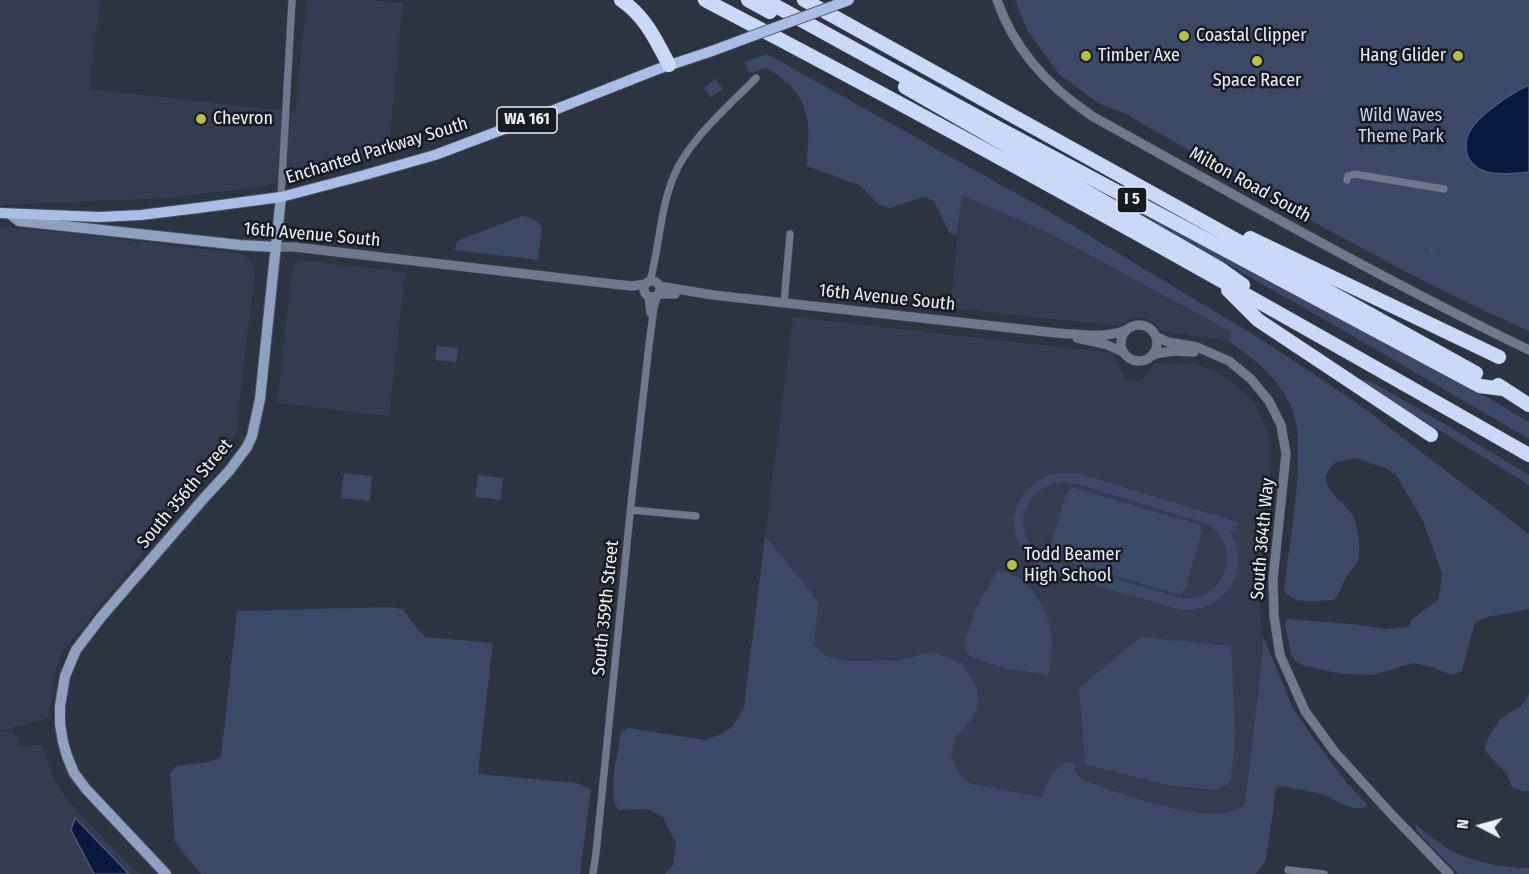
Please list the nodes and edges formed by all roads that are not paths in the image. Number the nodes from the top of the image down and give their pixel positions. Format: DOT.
graph roads {
  1 [pos="292,0"];
  2 [pos="621,0"];
  3 [pos="705,0"];
  4 [pos="748,0"];
  5 [pos="765,0"];
  6 [pos="804,0"];
  7 [pos="849,0"];
  8 [pos="997,0"];
  9 [pos="669,65"];
  10 [pos="756,78"];
  11 [pos="1128,179"];
  12 [pos="1347,180"];
  13 [pos="1444,189"];
  14 [pos="281,197"];
  15 [pos="5,214"];
  16 [pos="790,234"];
  17 [pos="276,247"];
  18 [pos="1218,280"];
  19 [pos="653,289"];
  20 [pos="784,303"];
  21 [pos="1300,324"];
  22 [pos="1126,330"];
  23 [pos="1153,332"];
  24 [pos="1057,333"];
  25 [pos="1529,350"];
  26 [pos="1124,352"];
  27 [pos="1215,354"];
  28 [pos="1151,356"];
  29 [pos="1499,357"];
  30 [pos="1503,389"];
  31 [pos="1529,405"];
  32 [pos="1431,435"];
  33 [pos="1529,456"];
  34 [pos="631,510"];
  35 [pos="696,516"];
  36 [pos="1288,870"];
  37 [pos="166,874"];
  38 [pos="593,874"];
  39 [pos="1324,874"];
  40 [pos="1449,874"];
  1 -- 14 [label="street, South 356th Street"];
  2 -- 9 [label="highway"];
  3 -- 18 [label="highway, I 5"];
  4 -- 21 [label="highway, I 5"];
  5 -- 30 [label="highway, I 5"];
  6 -- 11 [label="highway, I 5"];
  7 -- 9 [label="main road, Enchanted Parkway South / WA 161, bridge"];
  8 -- 25 [label="street, Milton Road South"];
  9 -- 14 [label="main road, Enchanted Parkway South / WA 161"];
  10 -- 19 [label="street, South 359th Street"];
  11 -- 29 [label="highway"];
  11 -- 30 [label="highway, I 5"];
  12 -- 13 [label="street"];
  14 -- 15 [label="main road, Enchanted Parkway South / WA 161"];
  14 -- 17 [label="main road, South 356th Street"];
  15 -- 17 [label="main road, 16th Avenue South"];
  16 -- 20 [label="street"];
  17 -- 19 [label="street, 16th Avenue South"];
  17 -- 37 [label="main road, South 356th Street"];
  18 -- 21 [label="highway, I 5"];
  18 -- 32 [label="highway"];
  19 -- 20 [label="street, 16th Avenue South"];
  19 -- 34 [label="street, South 359th Street"];
  20 -- 24 [label="street, 16th Avenue South"];
  21 -- 33 [label="highway, I 5"];
  22 -- 23 [label="street"];
  22 -- 24 [label="street, 16th Avenue South"];
  22 -- 26 [label="street"];
  23 -- 27 [label="street, South 364th Way"];
  23 -- 28 [label="street"];
  24 -- 26 [label="street, 16th Avenue South"];
  26 -- 28 [label="street"];
  27 -- 28 [label="street, South 364th Way"];
  27 -- 40 [label="street, South 364th Way"];
  30 -- 31 [label="highway, I 5"];
  34 -- 35 [label="street"];
  34 -- 38 [label="street, South 359th Street"];
  36 -- 39 [label="street"];
}
